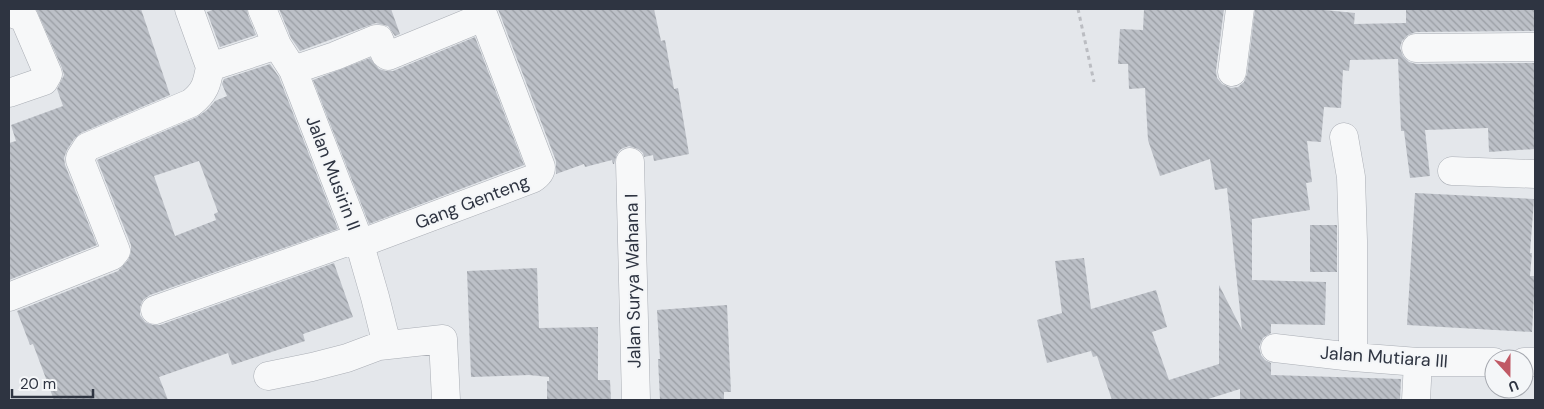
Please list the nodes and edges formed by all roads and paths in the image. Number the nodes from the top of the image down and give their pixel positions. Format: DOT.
graph roads {
  1 [pos="9,9"];
  2 [pos="189,9"];
  3 [pos="262,9"];
  4 [pos="1078,9"];
  5 [pos="1240,9"];
  6 [pos="482,13"];
  7 [pos="276,45"];
  8 [pos="1535,47"];
  9 [pos="1416,48"];
  10 [pos="210,67"];
  11 [pos="293,70"];
  12 [pos="1232,72"];
  13 [pos="1094,82"];
  14 [pos="9,93"];
  15 [pos="1344,137"];
  16 [pos="630,162"];
  17 [pos="1452,171"];
  18 [pos="1535,174"];
  19 [pos="358,238"];
  20 [pos="9,297"];
  21 [pos="155,310"];
  22 [pos="387,345"];
  23 [pos="1275,348"];
  24 [pos="1353,357"];
  25 [pos="1418,362"];
  26 [pos="1484,362"];
  27 [pos="268,376"];
  28 [pos="446,400"];
  29 [pos="636,400"];
  30 [pos="1416,400"];
  1 -- 14 [label="street"];
  2 -- 10 [label="street"];
  3 -- 7 [label="street, Jalan Musirin II"];
  4 -- 13 [label="path"];
  5 -- 12 [label="street"];
  6 -- 11 [label="street, Gang Genteng"];
  6 -- 19 [label="street, Gang Genteng"];
  7 -- 10 [label="street"];
  7 -- 11 [label="street, Jalan Musirin II"];
  8 -- 9 [label="street"];
  10 -- 20 [label="street"];
  11 -- 19 [label="street, Jalan Musirin II"];
  15 -- 24 [label="street"];
  16 -- 29 [label="street, Jalan Surya Wahana I"];
  17 -- 18 [label="street"];
  19 -- 21 [label="street"];
  19 -- 22 [label="street, Jalan Musirin II"];
  22 -- 27 [label="street"];
  22 -- 28 [label="street"];
  23 -- 24 [label="street, Jalan Mutiara III"];
  24 -- 25 [label="street, Jalan Mutiara III"];
  25 -- 26 [label="street, Jalan Mutiara III"];
  25 -- 30 [label="street"];
}
